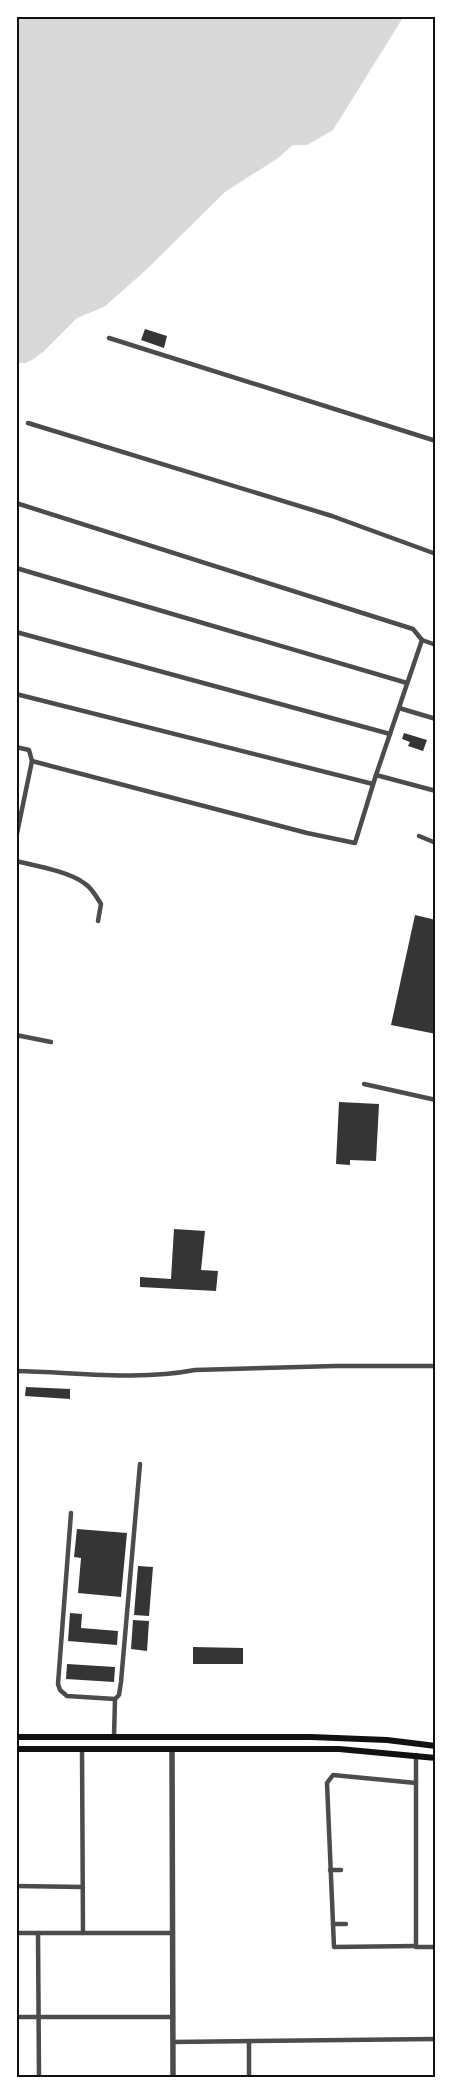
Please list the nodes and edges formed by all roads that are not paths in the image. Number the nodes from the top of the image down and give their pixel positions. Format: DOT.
graph roads {
  1 [pos="110,338"];
  2 [pos="28,423"];
  3 [pos="436,441"];
  4 [pos="16,503"];
  5 [pos="436,554"];
  6 [pos="16,568"];
  7 [pos="16,632"];
  8 [pos="422,640"];
  9 [pos="436,645"];
  10 [pos="408,682"];
  11 [pos="16,694"];
  12 [pos="400,708"];
  13 [pos="436,719"];
  14 [pos="390,734"];
  15 [pos="16,747"];
  16 [pos="32,761"];
  17 [pos="376,775"];
  18 [pos="373,784"];
  19 [pos="436,791"];
  20 [pos="419,836"];
  21 [pos="16,838"];
  22 [pos="436,843"];
  23 [pos="16,861"];
  24 [pos="98,921"];
  25 [pos="16,1035"];
  26 [pos="51,1042"];
  27 [pos="364,1084"];
  28 [pos="436,1100"];
  29 [pos="436,1366"];
  30 [pos="16,1371"];
  31 [pos="140,1464"];
  32 [pos="71,1513"];
  33 [pos="115,1699"];
  34 [pos="181,1736"];
  35 [pos="114,1737"];
  36 [pos="16,1738"];
  37 [pos="436,1746"];
  38 [pos="16,1749"];
  39 [pos="82,1749"];
  40 [pos="172,1749"];
  41 [pos="416,1755"];
  42 [pos="436,1758"];
  43 [pos="416,1783"];
  44 [pos="330,1870"];
  45 [pos="341,1870"];
  46 [pos="16,1886"];
  47 [pos="83,1887"];
  48 [pos="333,1924"];
  49 [pos="346,1924"];
  50 [pos="16,1933"];
  51 [pos="38,1933"];
  52 [pos="83,1933"];
  53 [pos="173,1933"];
  54 [pos="416,1947"];
  55 [pos="436,1947"];
  56 [pos="173,2016"];
  57 [pos="16,2017"];
  58 [pos="38,2017"];
  59 [pos="436,2040"];
  60 [pos="249,2041"];
  61 [pos="173,2042"];
  62 [pos="39,2077"];
  63 [pos="173,2077"];
  64 [pos="249,2077"];
  1 -- 3 [label="street"];
  2 -- 5 [label="street"];
  4 -- 8 [label="street"];
  6 -- 10 [label="street"];
  7 -- 14 [label="street"];
  8 -- 9 [label="street"];
  8 -- 10 [label="street"];
  10 -- 12 [label="street"];
  11 -- 18 [label="street"];
  12 -- 13 [label="street"];
  12 -- 14 [label="street"];
  14 -- 17 [label="street"];
  15 -- 16 [label="street"];
  16 -- 18 [label="street"];
  16 -- 21 [label="street"];
  17 -- 18 [label="street"];
  17 -- 19 [label="street"];
  20 -- 22 [label="street"];
  23 -- 24 [label="street"];
  25 -- 26 [label="street"];
  27 -- 28 [label="street"];
  29 -- 30 [label="street"];
  31 -- 33 [label="street"];
  32 -- 33 [label="street"];
  33 -- 35 [label="street"];
  34 -- 35 [label="main road"];
  34 -- 37 [label="main road"];
  34 -- 40 [label="main road"];
  35 -- 36 [label="main road"];
  38 -- 39 [label="main road"];
  39 -- 40 [label="main road"];
  39 -- 47 [label="street"];
  40 -- 41 [label="main road"];
  40 -- 53 [label="street"];
  41 -- 42 [label="main road"];
  41 -- 43 [label="street"];
  43 -- 44 [label="street"];
  43 -- 54 [label="street"];
  44 -- 45 [label="street"];
  44 -- 48 [label="street"];
  46 -- 47 [label="street"];
  47 -- 52 [label="street"];
  48 -- 49 [label="street"];
  48 -- 54 [label="street"];
  50 -- 51 [label="street"];
  51 -- 52 [label="street"];
  51 -- 58 [label="street"];
  52 -- 53 [label="street"];
  53 -- 56 [label="street"];
  54 -- 55 [label="street"];
  56 -- 58 [label="street"];
  56 -- 61 [label="street"];
  57 -- 58 [label="street"];
  58 -- 62 [label="street"];
  59 -- 60 [label="street"];
  60 -- 61 [label="street"];
  60 -- 64 [label="street"];
  61 -- 63 [label="street"];
}
